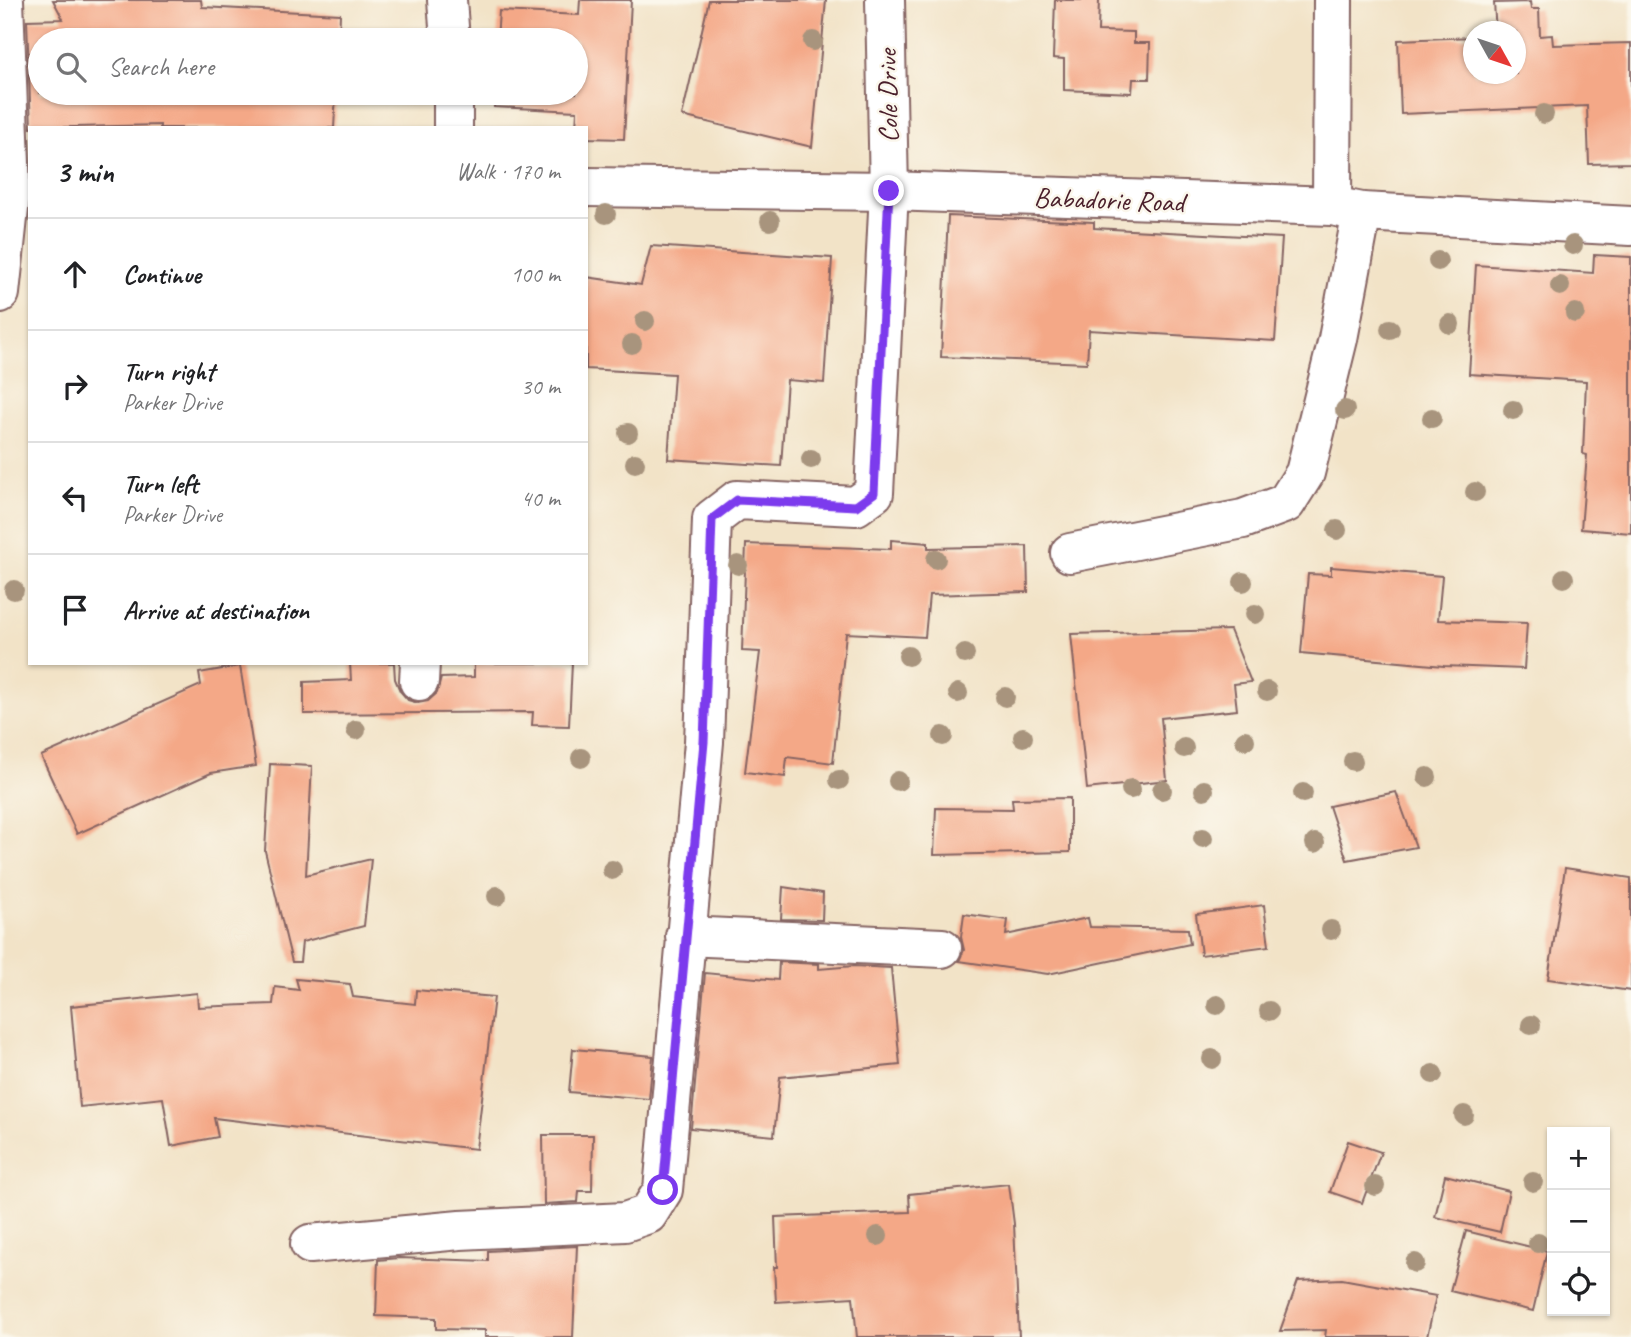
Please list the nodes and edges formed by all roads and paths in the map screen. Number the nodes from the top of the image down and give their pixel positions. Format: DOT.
graph roads {
  1 [pos="5,0"];
  2 [pos="447,0"];
  3 [pos="885,0"];
  4 [pos="1333,0"];
  5 [pos="449,28"];
  6 [pos="453,105"];
  7 [pos="453,126"];
  8 [pos="588,187"];
  9 [pos="13,190"];
  10 [pos="889,191"];
  11 [pos="1347,209"];
  12 [pos="1631,226"];
  13 [pos="0,293"];
  14 [pos="1070,553"];
  15 [pos="685,936"];
  16 [pos="942,948"];
  17 [pos="310,1244"];
  1 -- 9 [label="street"];
  2 -- 5 [label="street"];
  3 -- 10 [label="street, Cole Drive"];
  4 -- 11 [label="street"];
  6 -- 7 [label="street"];
  8 -- 10 [label="street, Babadorie Road"];
  9 -- 13 [label="street"];
  10 -- 11 [label="street, Babadorie Road"];
  10 -- 15 [label="street, Cole Drive"];
  11 -- 12 [label="street, Babadorie Road"];
  11 -- 14 [label="street"];
  15 -- 16 [label="street"];
  15 -- 17 [label="street"];
}
